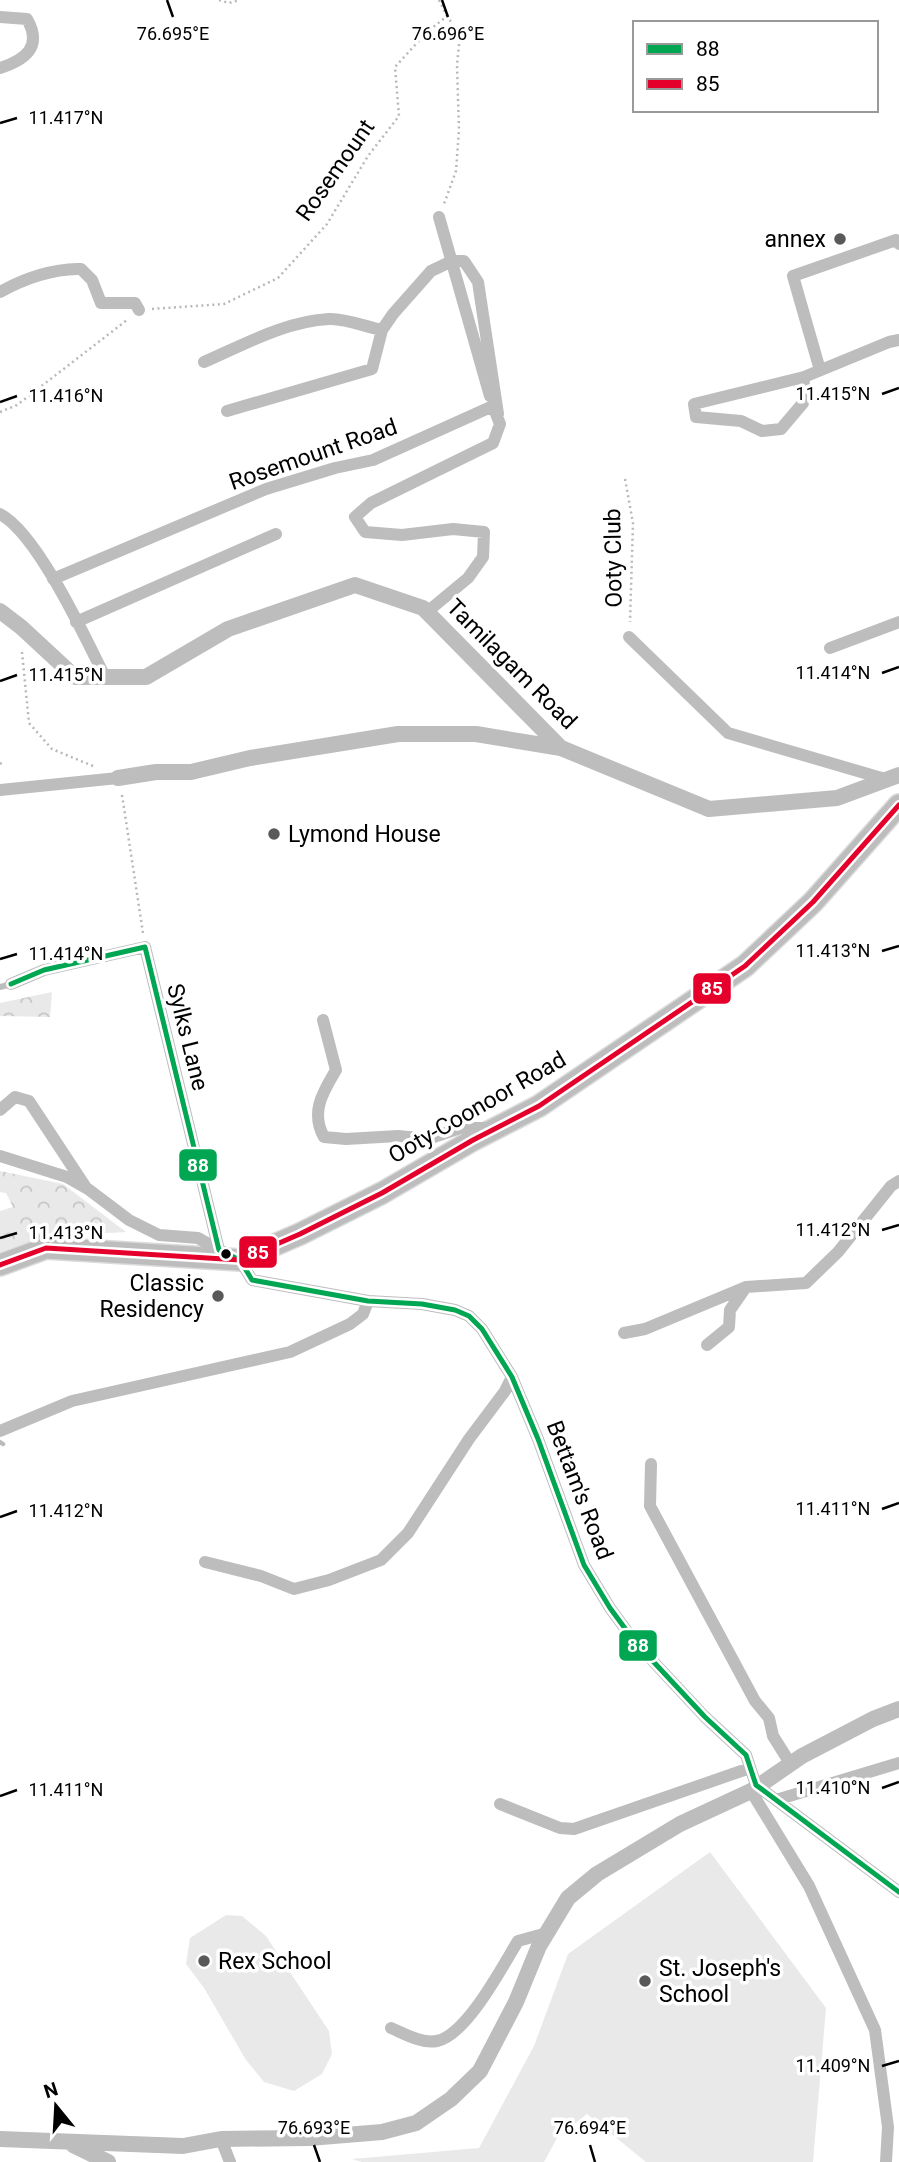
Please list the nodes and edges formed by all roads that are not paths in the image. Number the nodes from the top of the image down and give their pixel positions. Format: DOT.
graph roads {
  1 [pos="0,17"];
  2 [pos="0,68"];
  3 [pos="439,217"];
  4 [pos="898,241"];
  5 [pos="452,261"];
  6 [pos="0,292"];
  7 [pos="139,310"];
  8 [pos="382,330"];
  9 [pos="899,340"];
  10 [pos="204,362"];
  11 [pos="821,370"];
  12 [pos="804,377"];
  13 [pos="493,406"];
  14 [pos="227,411"];
  15 [pos="500,424"];
  16 [pos="0,514"];
  17 [pos="276,534"];
  18 [pos="53,579"];
  19 [pos="0,611"];
  20 [pos="428,612"];
  21 [pos="76,622"];
  22 [pos="899,622"];
  23 [pos="629,637"];
  24 [pos="830,648"];
  25 [pos="105,677"];
  26 [pos="561,748"];
  27 [pos="892,777"];
  28 [pos="118,778"];
  29 [pos="0,790"];
  30 [pos="899,805"];
  31 [pos="4,985"];
  32 [pos="323,1020"];
  33 [pos="0,1110"];
  34 [pos="498,1127"];
  35 [pos="0,1156"];
  36 [pos="899,1181"];
  37 [pos="88,1189"];
  38 [pos="219,1250"];
  39 [pos="240,1260"];
  40 [pos="0,1265"];
  41 [pos="746,1287"];
  42 [pos="368,1301"];
  43 [pos="624,1333"];
  44 [pos="707,1345"];
  45 [pos="512,1377"];
  46 [pos="0,1431"];
  47 [pos="651,1464"];
  48 [pos="205,1562"];
  49 [pos="899,1709"];
  50 [pos="790,1763"];
  51 [pos="899,1763"];
  52 [pos="750,1768"];
  53 [pos="753,1788"];
  54 [pos="776,1800"];
  55 [pos="500,1804"];
  56 [pos="899,1892"];
  57 [pos="547,1933"];
  58 [pos="391,2028"];
  59 [pos="0,2139"];
  60 [pos="221,2139"];
  61 [pos="68,2142"];
  62 [pos="108,2162"];
  63 [pos="230,2162"];
  64 [pos="886,2162"];
  1 -- 2 [label="street"];
  3 -- 5 [label="street"];
  4 -- 11 [label="street"];
  5 -- 8 [label="street"];
  5 -- 13 [label="street"];
  5 -- 15 [label="street"];
  6 -- 7 [label="street"];
  8 -- 10 [label="street"];
  8 -- 14 [label="street"];
  9 -- 11 [label="street"];
  11 -- 12 [label="street"];
  12 -- 12 [label="street"];
  13 -- 15 [label="street"];
  13 -- 18 [label="street, Rosemount Road"];
  15 -- 20 [label="street"];
  16 -- 18 [label="street"];
  17 -- 21 [label="street"];
  18 -- 21 [label="street"];
  19 -- 25 [label="street, Tamilagam Road"];
  20 -- 25 [label="street, Tamilagam Road"];
  20 -- 26 [label="street, Tamilagam Road"];
  21 -- 25 [label="street"];
  22 -- 24 [label="street"];
  23 -- 27 [label="street"];
  26 -- 27 [label="street, Tamilagam Road"];
  26 -- 28 [label="street"];
  28 -- 29 [label="street"];
  30 -- 34 [label="highway, Ooty-Coonoor Road"];
  31 -- 38 [label="street, Sylks Lane"];
  32 -- 34 [label="street"];
  33 -- 37 [label="street"];
  34 -- 39 [label="highway, Ooty-Coonoor Road"];
  35 -- 37 [label="street"];
  36 -- 41 [label="street"];
  37 -- 38 [label="street"];
  38 -- 39 [label="street"];
  39 -- 40 [label="highway, Ooty-Coonoor Road"];
  39 -- 42 [label="street, Bettam's Road"];
  41 -- 43 [label="street"];
  41 -- 44 [label="street"];
  42 -- 45 [label="street, Bettam's Road"];
  42 -- 46 [label="street"];
  45 -- 48 [label="street"];
  45 -- 52 [label="street, Bettam's Road"];
  47 -- 50 [label="street"];
  49 -- 50 [label="street"];
  50 -- 53 [label="street"];
  51 -- 54 [label="street"];
  52 -- 53 [label="street, Bettam's Road"];
  52 -- 55 [label="street"];
  53 -- 54 [label="street"];
  53 -- 57 [label="street"];
  53 -- 64 [label="street, Bettam's Road"];
  54 -- 56 [label="street"];
  57 -- 58 [label="street"];
  57 -- 60 [label="street"];
  59 -- 61 [label="street"];
  60 -- 61 [label="street"];
  60 -- 63 [label="street"];
  61 -- 62 [label="street"];
}
